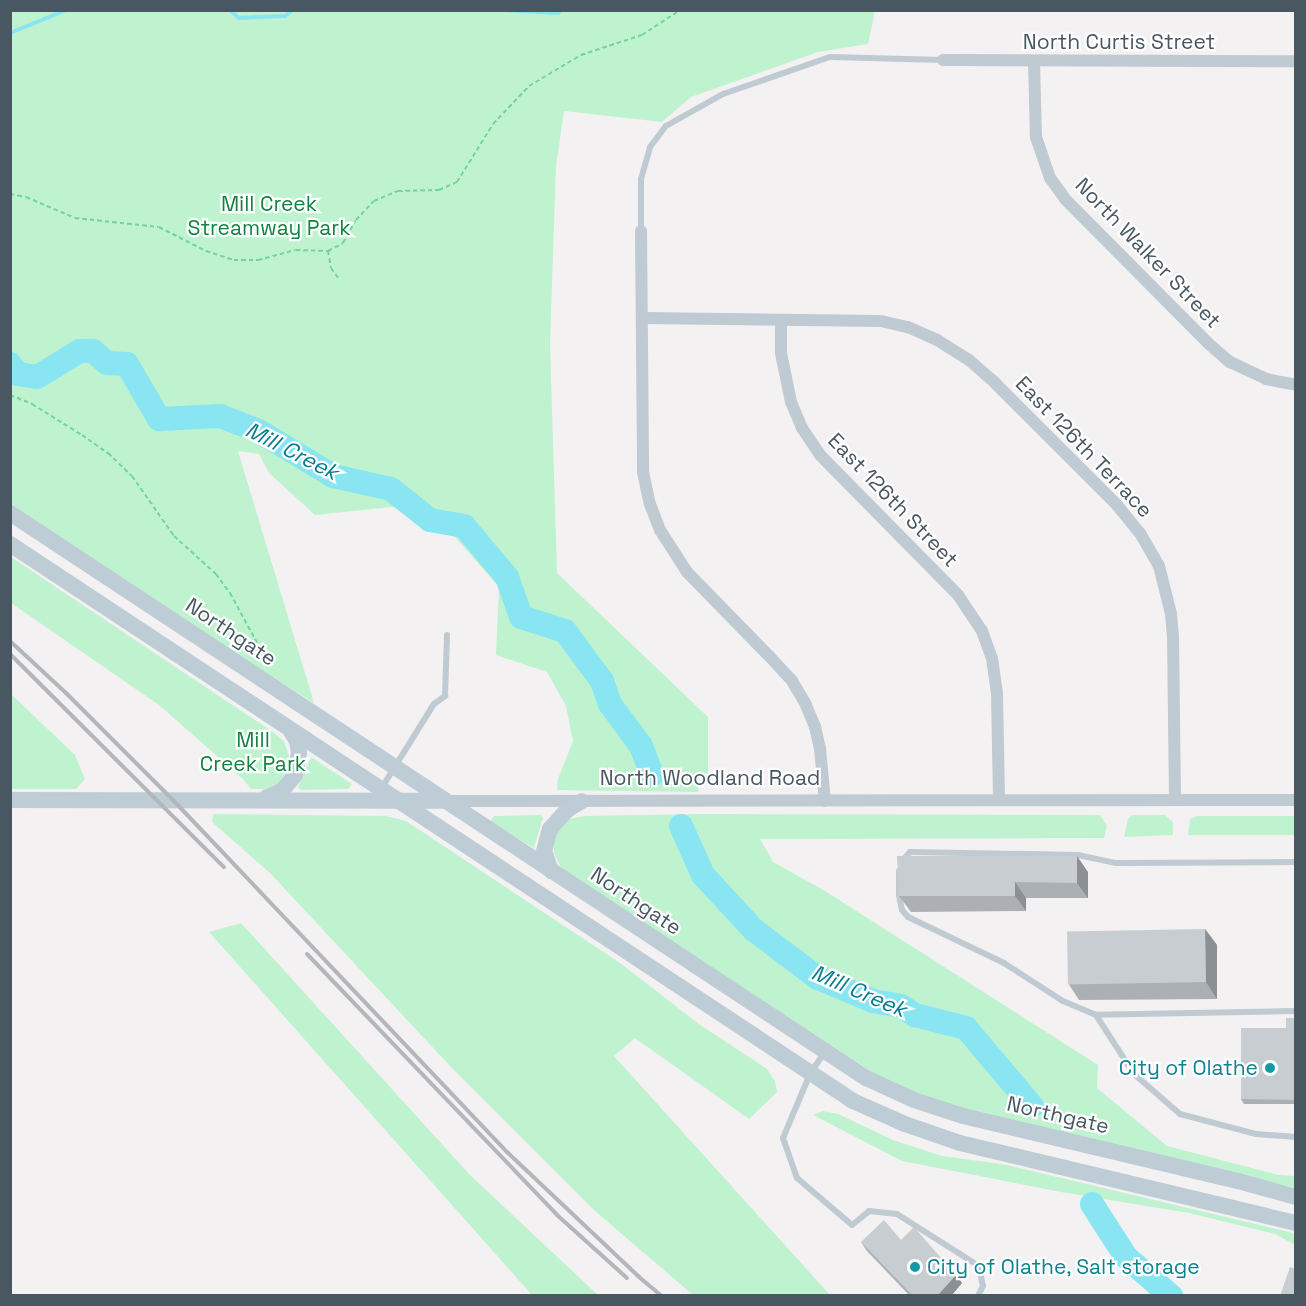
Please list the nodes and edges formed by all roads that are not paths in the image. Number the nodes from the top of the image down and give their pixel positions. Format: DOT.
graph roads {
  1 [pos="942,60"];
  2 [pos="1296,61"];
  3 [pos="1034,62"];
  4 [pos="641,231"];
  5 [pos="643,318"];
  6 [pos="781,320"];
  7 [pos="1296,385"];
  8 [pos="10,513"];
  9 [pos="10,544"];
  10 [pos="447,635"];
  11 [pos="290,729"];
  12 [pos="394,767"];
  13 [pos="381,789"];
  14 [pos="10,800"];
  15 [pos="258,800"];
  16 [pos="999,800"];
  17 [pos="1175,800"];
  18 [pos="1296,800"];
  19 [pos="398,801"];
  20 [pos="446,801"];
  21 [pos="582,801"];
  22 [pos="825,801"];
  23 [pos="1296,862"];
  24 [pos="551,871"];
  25 [pos="1296,1011"];
  26 [pos="1095,1015"];
  27 [pos="825,1052"];
  28 [pos="810,1074"];
  29 [pos="1296,1137"];
  30 [pos="1296,1197"];
  31 [pos="1296,1223"];
  32 [pos="978,1296"];
  1 -- 3 [label="street, North Curtis Street"];
  1 -- 4 [label="lane"];
  2 -- 3 [label="street, North Curtis Street"];
  3 -- 7 [label="street, North Walker Street"];
  4 -- 5 [label="street"];
  5 -- 6 [label="street"];
  5 -- 22 [label="street"];
  6 -- 16 [label="street, East 126th Street"];
  6 -- 17 [label="street, East 126th Terrace"];
  8 -- 12 [label="main road, Northgate"];
  9 -- 11 [label="main road"];
  10 -- 12 [label="lane"];
  11 -- 13 [label="main road"];
  11 -- 15 [label="main road"];
  12 -- 13 [label="lane"];
  12 -- 20 [label="main road, Northgate"];
  13 -- 19 [label="main road"];
  14 -- 15 [label="main road, North Woodland Road"];
  15 -- 19 [label="main road, North Woodland Road"];
  16 -- 17 [label="street, North Woodland Road"];
  16 -- 22 [label="street, North Woodland Road"];
  17 -- 18 [label="street, North Woodland Road"];
  19 -- 20 [label="main road, North Woodland Road"];
  19 -- 28 [label="main road"];
  20 -- 21 [label="street, North Woodland Road"];
  20 -- 24 [label="main road, Northgate"];
  21 -- 22 [label="street, North Woodland Road"];
  21 -- 24 [label="main road"];
  23 -- 26 [label="lane"];
  24 -- 27 [label="main road, Northgate"];
  25 -- 26 [label="lane"];
  26 -- 29 [label="lane"];
  27 -- 28 [label="lane"];
  27 -- 30 [label="main road, Northgate"];
  28 -- 31 [label="main road"];
  28 -- 32 [label="lane"];
}
